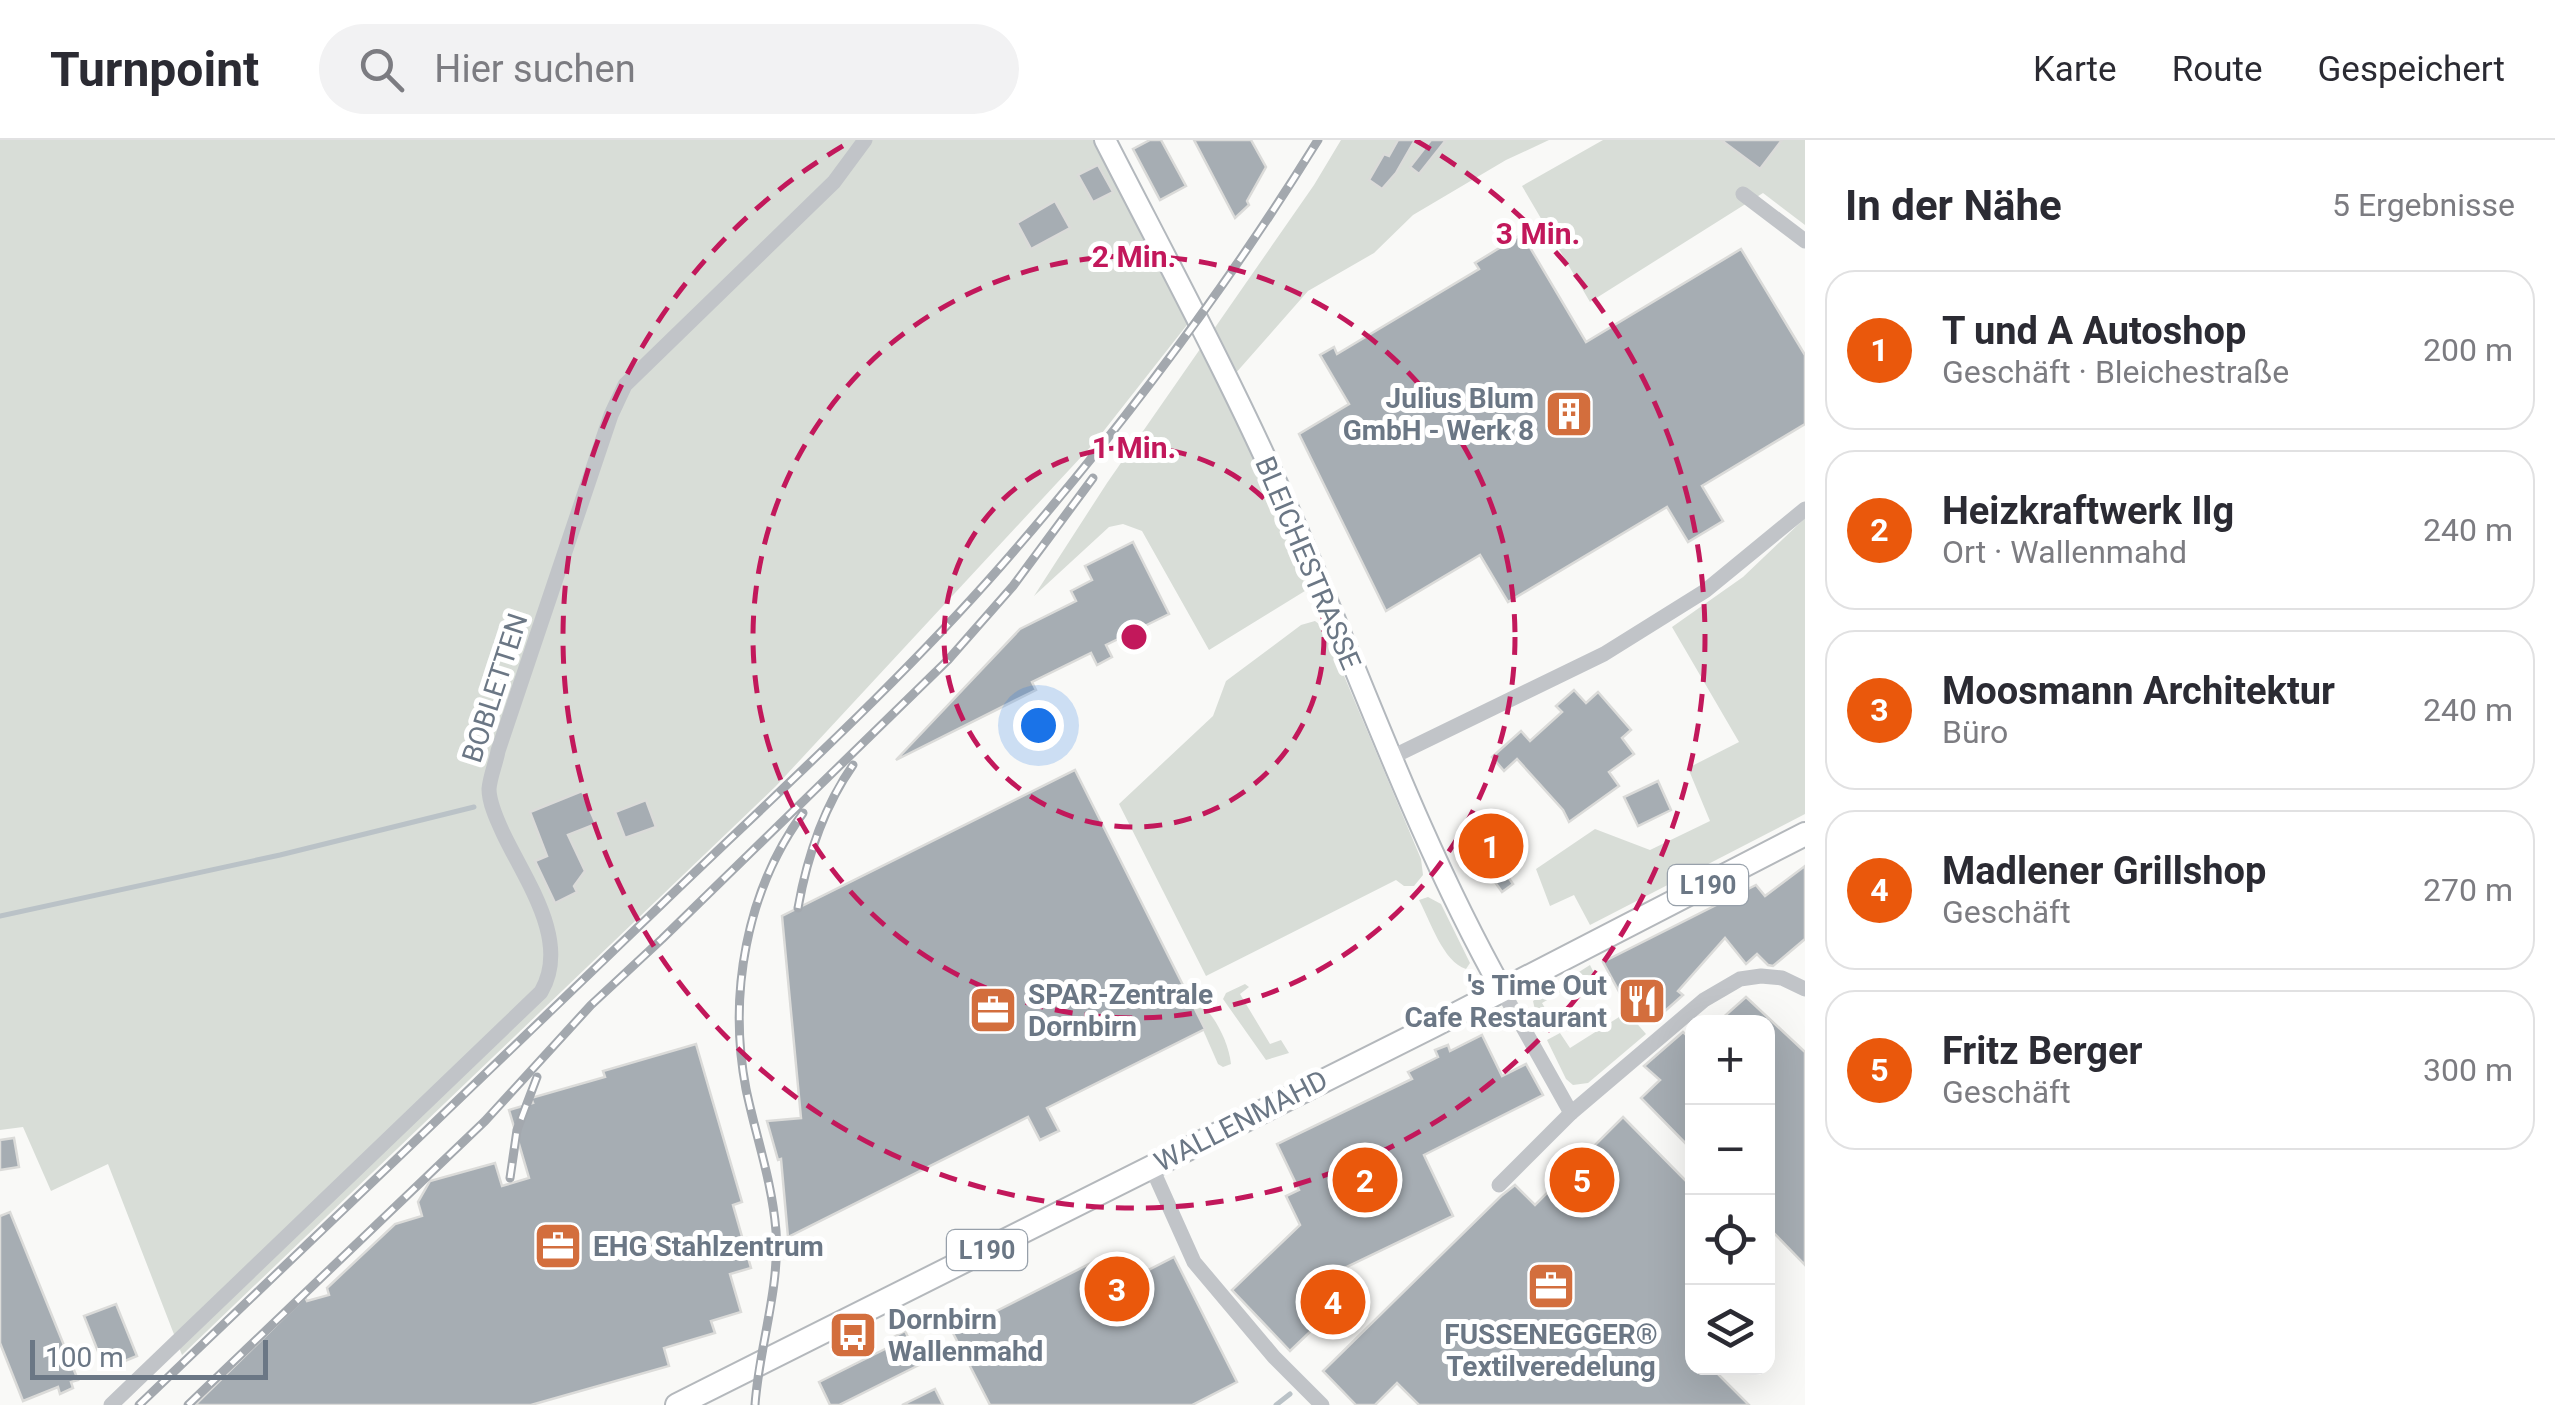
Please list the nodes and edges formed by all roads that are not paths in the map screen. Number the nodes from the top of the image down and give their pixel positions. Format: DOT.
graph roads {
  1 [pos="865,140"];
  2 [pos="1104,140"];
  3 [pos="1743,194"];
  4 [pos="1805,242"];
  5 [pos="1805,509"];
  6 [pos="1390,758"];
  7 [pos="1805,834"];
  8 [pos="1805,989"];
  9 [pos="1502,990"];
  10 [pos="1571,1113"];
  11 [pos="1152,1166"];
  12 [pos="1499,1184"];
  13 [pos="701,1399"];
  14 [pos="110,1405"];
  15 [pos="676,1405"];
  16 [pos="1322,1405"];
  1 -- 14 [label="street, BOBLETTEN"];
  2 -- 6 [label="main road, BLEICHESTRASSE"];
  3 -- 4 [label="street"];
  5 -- 6 [label="street"];
  6 -- 9 [label="main road, BLEICHESTRASSE"];
  7 -- 9 [label="main road, WALLENMAHD / L190"];
  8 -- 10 [label="street"];
  9 -- 10 [label="street"];
  9 -- 11 [label="main road, WALLENMAHD / L190"];
  10 -- 12 [label="street"];
  11 -- 13 [label="main road, WALLENMAHD / L190"];
  11 -- 16 [label="street"];
  13 -- 15 [label="main road, WALLENMAHD / L190"];
}
